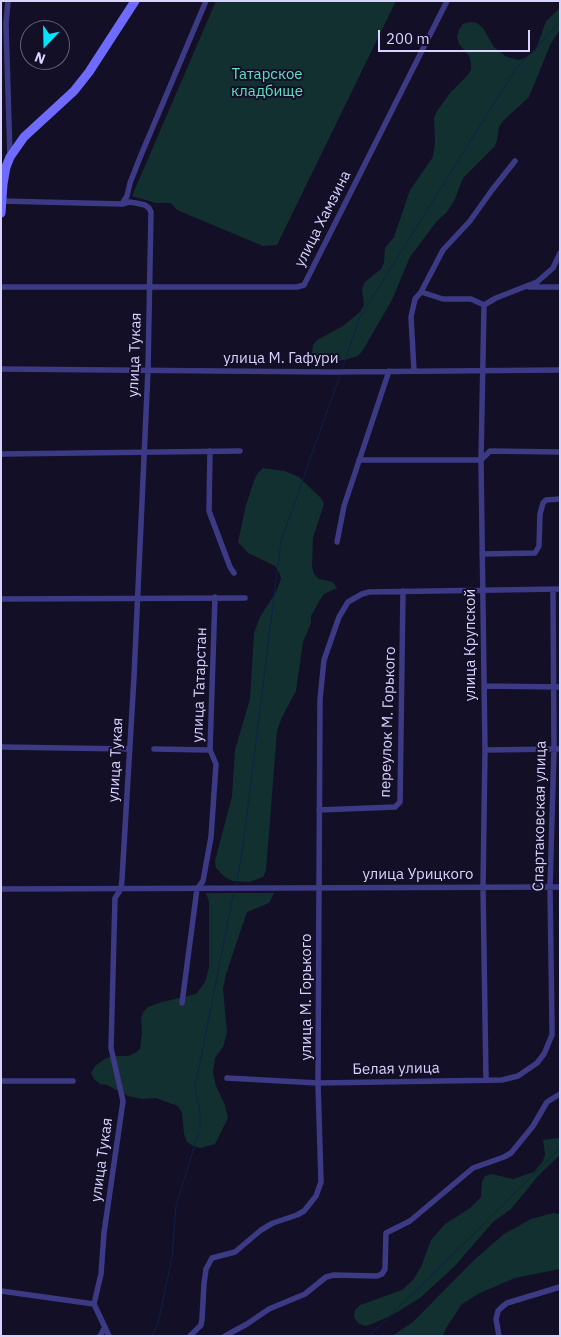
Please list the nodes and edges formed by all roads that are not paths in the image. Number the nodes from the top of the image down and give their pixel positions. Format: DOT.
graph roads {
  1 [pos="8,1"];
  2 [pos="135,1"];
  3 [pos="206,1"];
  4 [pos="447,1"];
  5 [pos="10,156"];
  6 [pos="515,161"];
  7 [pos="1,201"];
  8 [pos="122,204"];
  9 [pos="1,213"];
  10 [pos="560,253"];
  11 [pos="1,287"];
  12 [pos="150,287"];
  13 [pos="527,287"];
  14 [pos="560,287"];
  15 [pos="421,292"];
  16 [pos="484,305"];
  17 [pos="1,368"];
  18 [pos="148,370"];
  19 [pos="484,370"];
  20 [pos="560,370"];
  21 [pos="389,371"];
  22 [pos="414,371"];
  23 [pos="210,451"];
  24 [pos="240,451"];
  25 [pos="143,452"];
  26 [pos="560,452"];
  27 [pos="1,454"];
  28 [pos="359,460"];
  29 [pos="481,460"];
  30 [pos="560,499"];
  31 [pos="337,542"];
  32 [pos="482,554"];
  33 [pos="234,573"];
  34 [pos="483,590"];
  35 [pos="553,590"];
  36 [pos="560,590"];
  37 [pos="403,591"];
  38 [pos="138,597"];
  39 [pos="215,598"];
  40 [pos="245,598"];
  41 [pos="1,600"];
  42 [pos="484,686"];
  43 [pos="557,687"];
  44 [pos="1,747"];
  45 [pos="130,749"];
  46 [pos="154,749"];
  47 [pos="557,749"];
  48 [pos="210,750"];
  49 [pos="485,750"];
  50 [pos="320,810"];
  51 [pos="320,887"];
  52 [pos="483,887"];
  53 [pos="550,887"];
  54 [pos="560,887"];
  55 [pos="197,888"];
  56 [pos="1,889"];
  57 [pos="121,890"];
  58 [pos="182,1003"];
  59 [pos="549,1043"];
  60 [pos="227,1078"];
  61 [pos="486,1080"];
  62 [pos="1,1081"];
  63 [pos="73,1082"];
  64 [pos="318,1083"];
  65 [pos="560,1094"];
  66 [pos="560,1287"];
  67 [pos="1,1291"];
  68 [pos="94,1304"];
  69 [pos="105,1327"];
  70 [pos="100,1336"];
  71 [pos="109,1336"];
  72 [pos="190,1336"];
  73 [pos="225,1336"];
  74 [pos="499,1336"];
  1 -- 5 [label="street"];
  2 -- 5 [label="street"];
  3 -- 8 [label="street"];
  4 -- 12 [label="street, улица Хамзина"];
  5 -- 7 [label="street"];
  6 -- 15 [label="street"];
  7 -- 8 [label="street"];
  7 -- 9 [label="street"];
  8 -- 12 [label="street, улица Тукая"];
  10 -- 13 [label="street"];
  11 -- 12 [label="street, улица Хамзина"];
  12 -- 18 [label="street, улица Тукая"];
  13 -- 14 [label="street"];
  13 -- 16 [label="street"];
  15 -- 16 [label="street"];
  15 -- 22 [label="street"];
  16 -- 19 [label="street, улица Крупской"];
  17 -- 18 [label="street, улица М. Гафури"];
  18 -- 21 [label="street, улица М. Гафури"];
  18 -- 25 [label="street, улица Тукая"];
  19 -- 20 [label="street, улица М. Гафури"];
  19 -- 22 [label="street, улица М. Гафури"];
  19 -- 29 [label="street, улица Крупской"];
  21 -- 22 [label="street, улица М. Гафури"];
  21 -- 28 [label="street"];
  23 -- 24 [label="street"];
  23 -- 25 [label="street"];
  23 -- 33 [label="street"];
  25 -- 27 [label="street"];
  25 -- 38 [label="street, улица Тукая"];
  26 -- 29 [label="street"];
  28 -- 29 [label="street"];
  28 -- 31 [label="street"];
  29 -- 32 [label="street, улица Крупской"];
  30 -- 32 [label="street"];
  32 -- 34 [label="street, улица Крупской"];
  34 -- 35 [label="street"];
  34 -- 37 [label="street"];
  34 -- 42 [label="street, улица Крупской"];
  35 -- 36 [label="street"];
  35 -- 43 [label="street, Спартаковская улица"];
  37 -- 50 [label="street, улица М. Горького"];
  37 -- 50 [label="street, переулок М. Горького"];
  38 -- 39 [label="street"];
  38 -- 41 [label="street"];
  38 -- 45 [label="street, улица Тукая"];
  39 -- 40 [label="street"];
  39 -- 48 [label="street, улица Татарстан"];
  42 -- 43 [label="street"];
  42 -- 49 [label="street, улица Крупской"];
  43 -- 47 [label="street, Спартаковская улица"];
  44 -- 45 [label="street"];
  45 -- 57 [label="street, улица Тукая"];
  46 -- 48 [label="street"];
  47 -- 49 [label="street"];
  47 -- 53 [label="street, Спартаковская улица"];
  48 -- 55 [label="street, улица Татарстан"];
  49 -- 52 [label="street, улица Крупской"];
  50 -- 51 [label="street, улица М. Горького"];
  51 -- 52 [label="street, улица Урицкого"];
  51 -- 55 [label="street, улица Урицкого"];
  51 -- 64 [label="street, улица М. Горького"];
  52 -- 53 [label="street, улица Урицкого"];
  52 -- 61 [label="street, улица Крупской"];
  53 -- 54 [label="street, улица Урицкого"];
  53 -- 59 [label="street, Спартаковская улица"];
  55 -- 57 [label="street"];
  55 -- 58 [label="street, улица Татарстан"];
  56 -- 57 [label="street"];
  57 -- 68 [label="street, улица Тукая"];
  59 -- 61 [label="street, Белая улица"];
  60 -- 64 [label="street, Белая улица"];
  61 -- 64 [label="street, Белая улица"];
  62 -- 63 [label="street"];
  64 -- 72 [label="street, улица М. Горького"];
  65 -- 73 [label="street"];
  66 -- 74 [label="street"];
  67 -- 68 [label="street"];
  68 -- 69 [label="street"];
  69 -- 70 [label="street"];
  69 -- 71 [label="street"];
}
